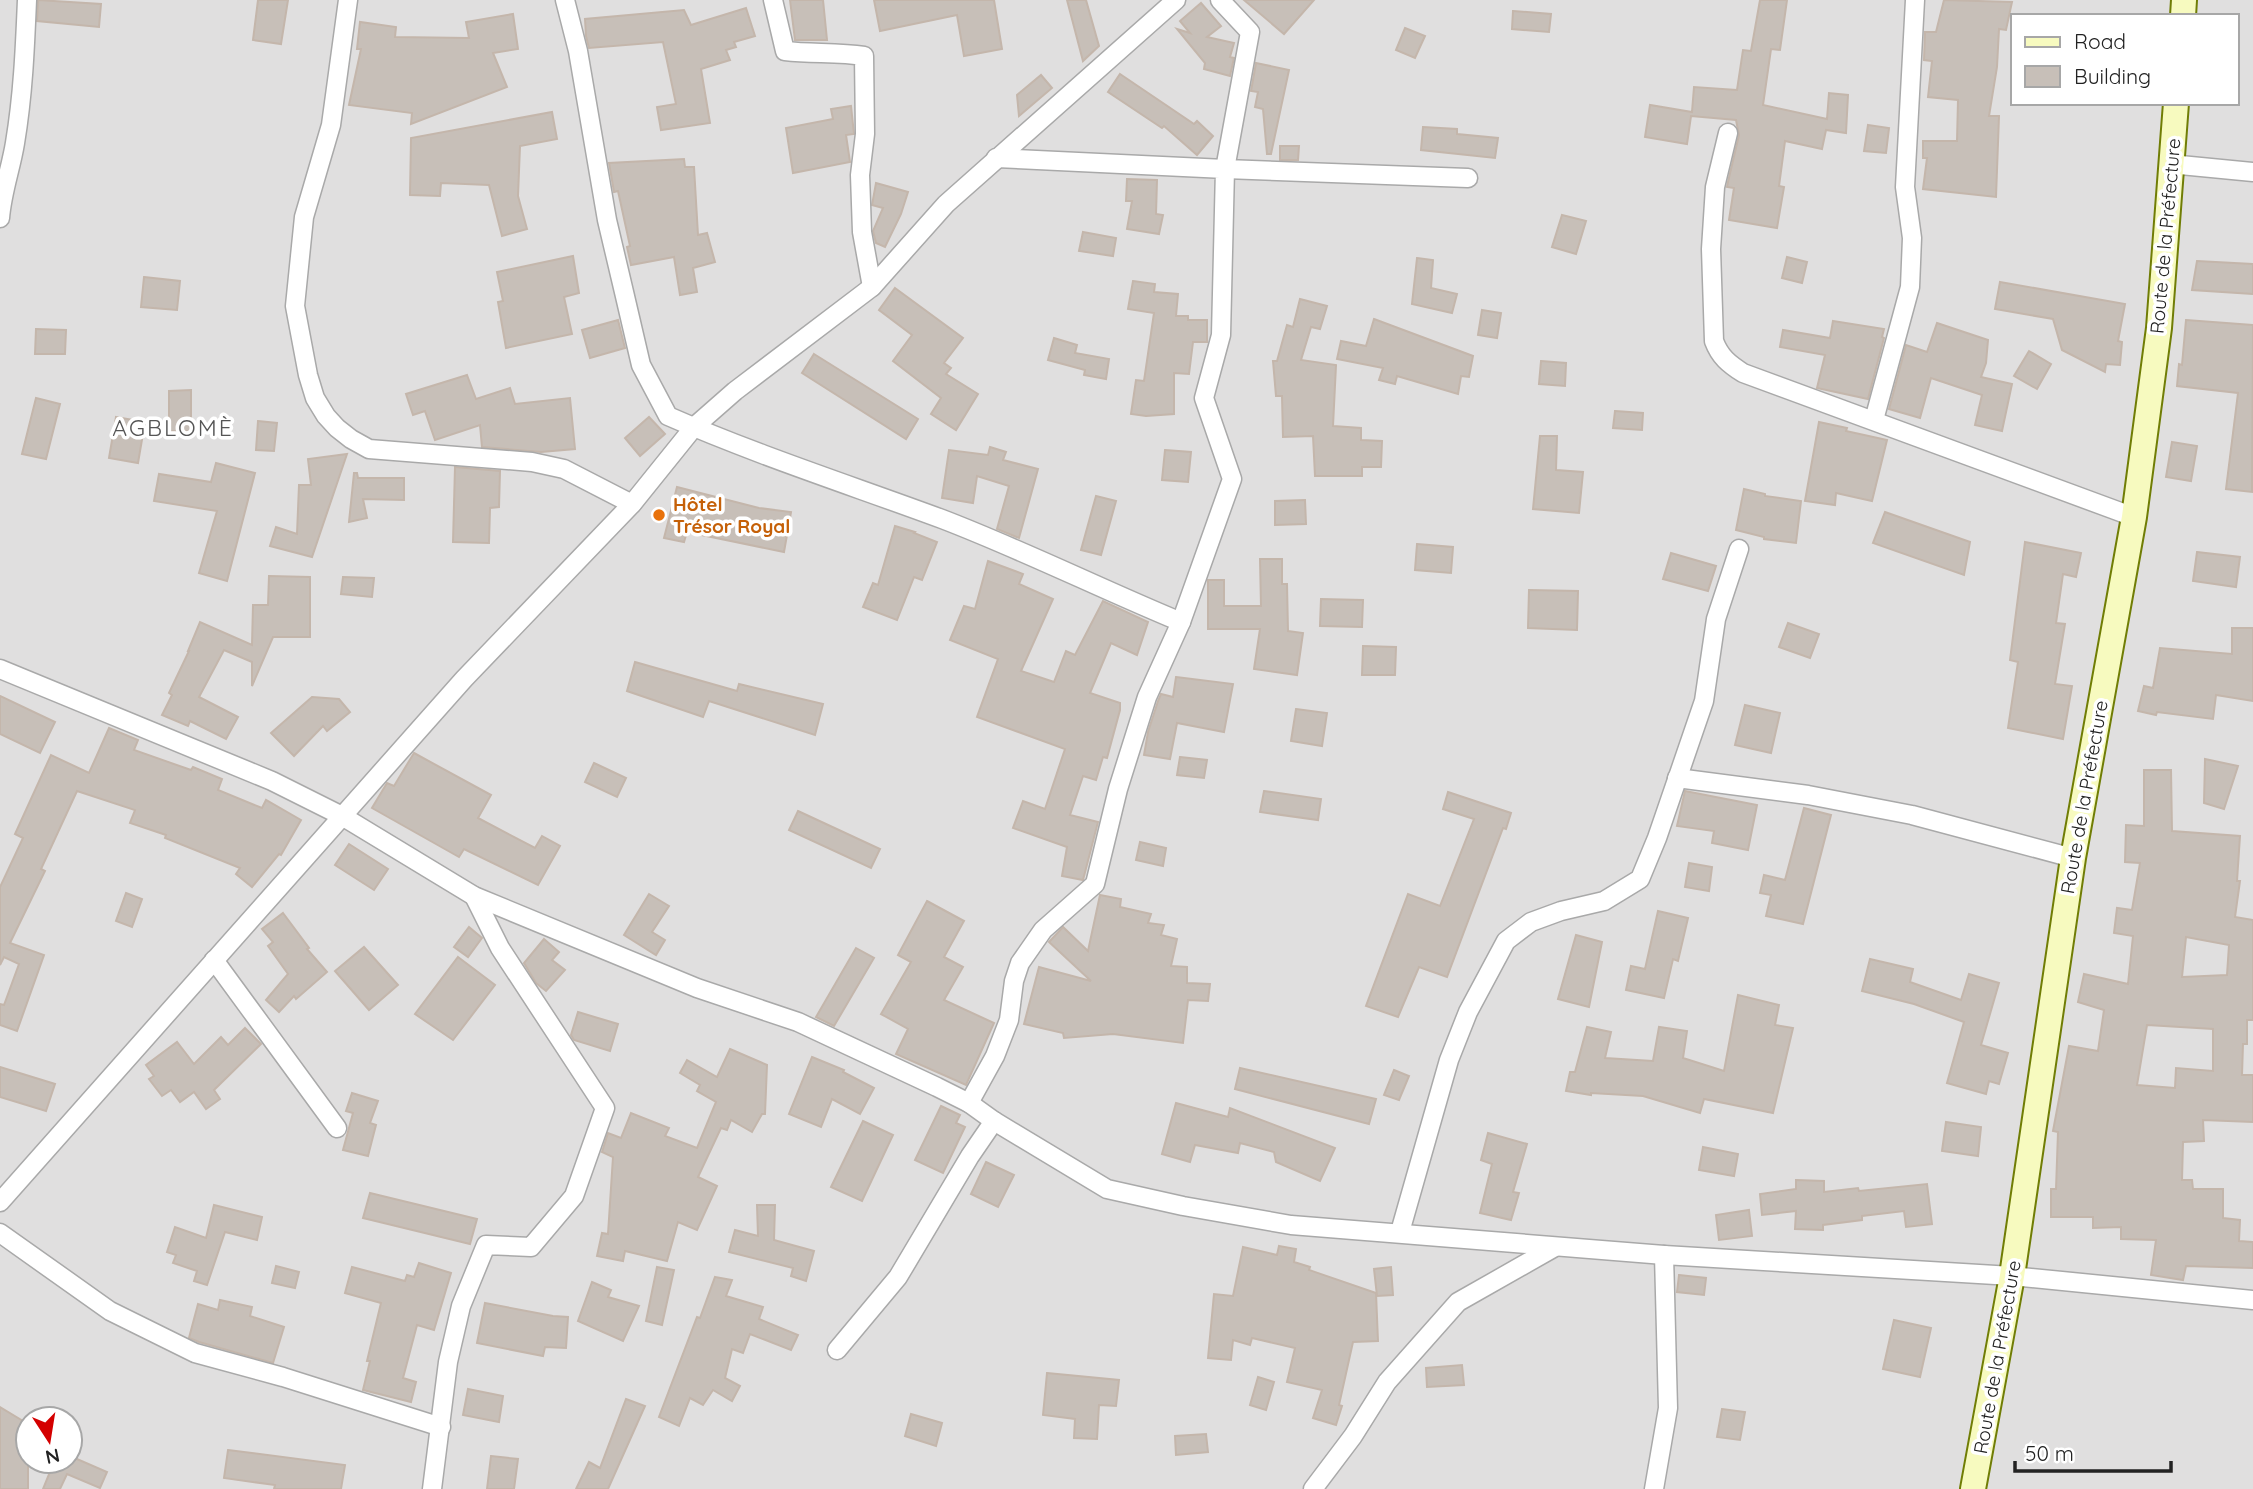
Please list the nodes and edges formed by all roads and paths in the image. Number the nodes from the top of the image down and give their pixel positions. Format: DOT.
graph roads {
  1 [pos="27,0"];
  2 [pos="348,0"];
  3 [pos="565,0"];
  4 [pos="773,0"];
  5 [pos="1176,0"];
  6 [pos="1220,0"];
  7 [pos="1914,0"];
  8 [pos="2176,105"];
  9 [pos="1728,133"];
  10 [pos="996,158"];
  11 [pos="2170,164"];
  12 [pos="1225,169"];
  13 [pos="2253,172"];
  14 [pos="1468,178"];
  15 [pos="0,218"];
  16 [pos="872,287"];
  17 [pos="1874,420"];
  18 [pos="694,427"];
  19 [pos="632,504"];
  20 [pos="2134,517"];
  21 [pos="1739,549"];
  22 [pos="1181,622"];
  23 [pos="0,669"];
  24 [pos="1678,778"];
  25 [pos="342,816"];
  26 [pos="2073,858"];
  27 [pos="474,896"];
  28 [pos="214,960"];
  29 [pos="970,1103"];
  30 [pos="993,1121"];
  31 [pos="337,1128"];
  32 [pos="0,1202"];
  33 [pos="1400,1232"];
  34 [pos="0,1233"];
  35 [pos="1555,1247"];
  36 [pos="1664,1255"];
  37 [pos="2012,1276"];
  38 [pos="2253,1300"];
  39 [pos="837,1350"];
  40 [pos="441,1427"];
  41 [pos="432,1489"];
  42 [pos="1313,1489"];
  43 [pos="1654,1489"];
  44 [pos="1973,1489"];
  1 -- 15 [label="street"];
  2 -- 19 [label="street"];
  3 -- 18 [label="street"];
  4 -- 16 [label="street"];
  5 -- 10 [label="street"];
  6 -- 12 [label="street"];
  7 -- 17 [label="street"];
  8 -- 11 [label="street, Route de la Préfecture"];
  9 -- 17 [label="street"];
  10 -- 12 [label="street"];
  10 -- 16 [label="street"];
  11 -- 13 [label="street"];
  11 -- 20 [label="street, Route de la Préfecture"];
  12 -- 14 [label="street"];
  12 -- 22 [label="street"];
  16 -- 18 [label="street"];
  17 -- 20 [label="street"];
  18 -- 19 [label="street"];
  18 -- 22 [label="street"];
  19 -- 25 [label="street"];
  20 -- 26 [label="street, Route de la Préfecture"];
  21 -- 24 [label="street"];
  22 -- 29 [label="street"];
  23 -- 25 [label="street"];
  24 -- 26 [label="street"];
  24 -- 33 [label="street"];
  25 -- 27 [label="street"];
  25 -- 28 [label="street"];
  26 -- 37 [label="street, Route de la Préfecture"];
  27 -- 29 [label="street"];
  27 -- 40 [label="street"];
  28 -- 31 [label="street"];
  28 -- 32 [label="street"];
  29 -- 30 [label="street"];
  30 -- 33 [label="street"];
  30 -- 39 [label="street"];
  33 -- 35 [label="street"];
  34 -- 40 [label="street"];
  35 -- 36 [label="street"];
  35 -- 42 [label="street"];
  36 -- 37 [label="street"];
  36 -- 43 [label="street"];
  37 -- 38 [label="street"];
  37 -- 44 [label="street, Route de la Préfecture"];
  40 -- 41 [label="street"];
}
